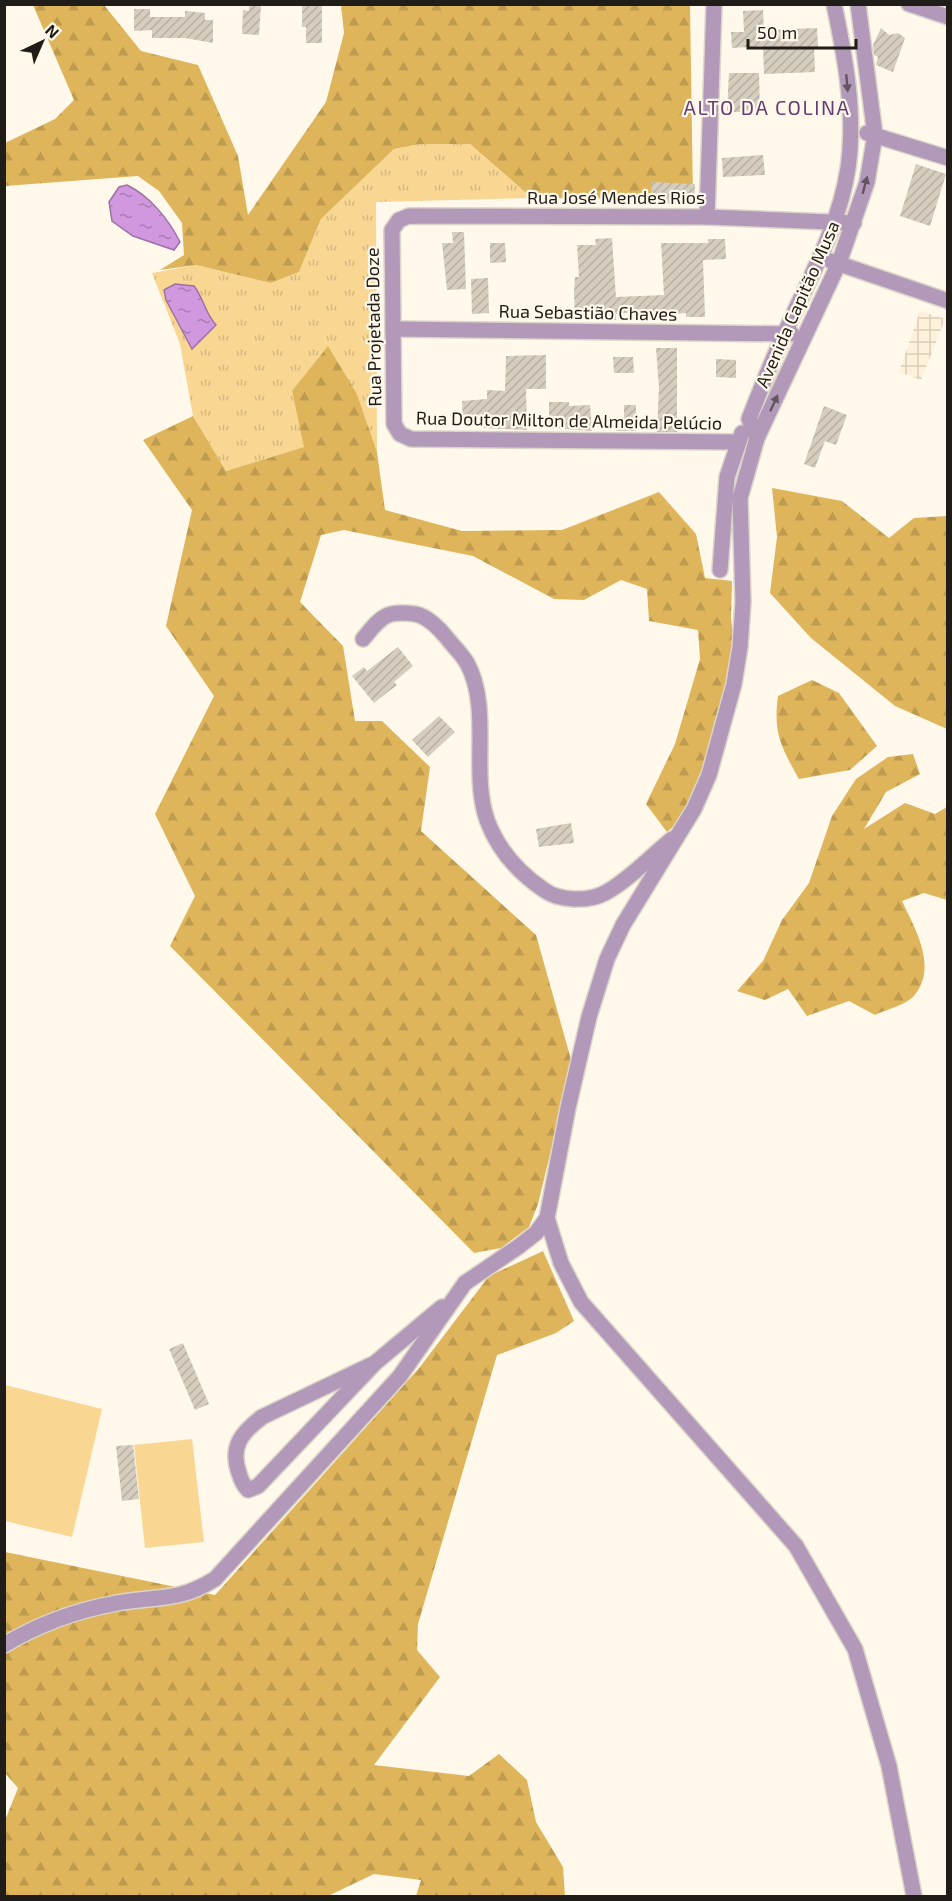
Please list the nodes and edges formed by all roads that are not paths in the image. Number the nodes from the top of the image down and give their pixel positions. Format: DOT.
graph roads {
  1 [pos="714,4"];
  2 [pos="834,4"];
  3 [pos="858,4"];
  4 [pos="909,4"];
  5 [pos="948,17"];
  6 [pos="851,130"];
  7 [pos="875,135"];
  8 [pos="948,158"];
  9 [pos="707,217"];
  10 [pos="399,220"];
  11 [pos="834,220"];
  12 [pos="854,224"];
  13 [pos="821,258"];
  14 [pos="839,263"];
  15 [pos="948,301"];
  16 [pos="393,329"];
  17 [pos="807,333"];
  18 [pos="784,334"];
  19 [pos="748,419"];
  20 [pos="400,434"];
  21 [pos="757,438"];
  22 [pos="738,442"];
  23 [pos="720,570"];
  24 [pos="363,639"];
  25 [pos="679,833"];
  26 [pos="547,1218"];
  27 [pos="454,1297"];
  28 [pos="375,1363"];
  29 [pos="4,1646"];
  30 [pos="914,1896"];
  1 -- 9 [label="street"];
  2 -- 6 [label="street, Avenida Capitão Musa, one-way"];
  3 -- 7 [label="street, Avenida Capitão Musa"];
  4 -- 5 [label="street"];
  6 -- 7 [label="street"];
  6 -- 11 [label="street, Avenida Capitão Musa"];
  7 -- 8 [label="street"];
  12 -- 7 [label="street, Avenida Capitão Musa, one-way"];
  9 -- 10 [label="street, Rua José Mendes Rios"];
  9 -- 11 [label="street, Rua José Mendes Rios"];
  10 -- 16 [label="street, Rua Projetada Doze"];
  11 -- 12 [label="street, Rua José Mendes Rios"];
  11 -- 13 [label="street, Avenida Capitão Musa"];
  12 -- 14 [label="street, Avenida Capitão Musa"];
  13 -- 14 [label="street"];
  13 -- 18 [label="street, Avenida Capitão Musa"];
  14 -- 15 [label="street"];
  14 -- 17 [label="street, Avenida Capitão Musa"];
  16 -- 18 [label="street, Rua Sebastião Chaves"];
  16 -- 20 [label="street, Rua Projetada Doze"];
  17 -- 18 [label="street, Rua Sebastião Chaves"];
  21 -- 17 [label="street, Avenida Capitão Musa, one-way"];
  18 -- 19 [label="street, Avenida Capitão Musa"];
  19 -- 21 [label="street"];
  19 -- 22 [label="street, Avenida Capitão Musa"];
  20 -- 22 [label="street, Rua Doutor Milton de Almeida Pelúcio"];
  21 -- 25 [label="street, Avenida Capitão Musa"];
  22 -- 23 [label="street, Avenida Capitão Musa"];
  24 -- 25 [label="street"];
  25 -- 26 [label="street, Avenida Capitão Musa"];
  26 -- 27 [label="street"];
  26 -- 30 [label="street"];
  27 -- 28 [label="street"];
  27 -- 29 [label="street"];
  28 -- 28 [label="street"];
}
